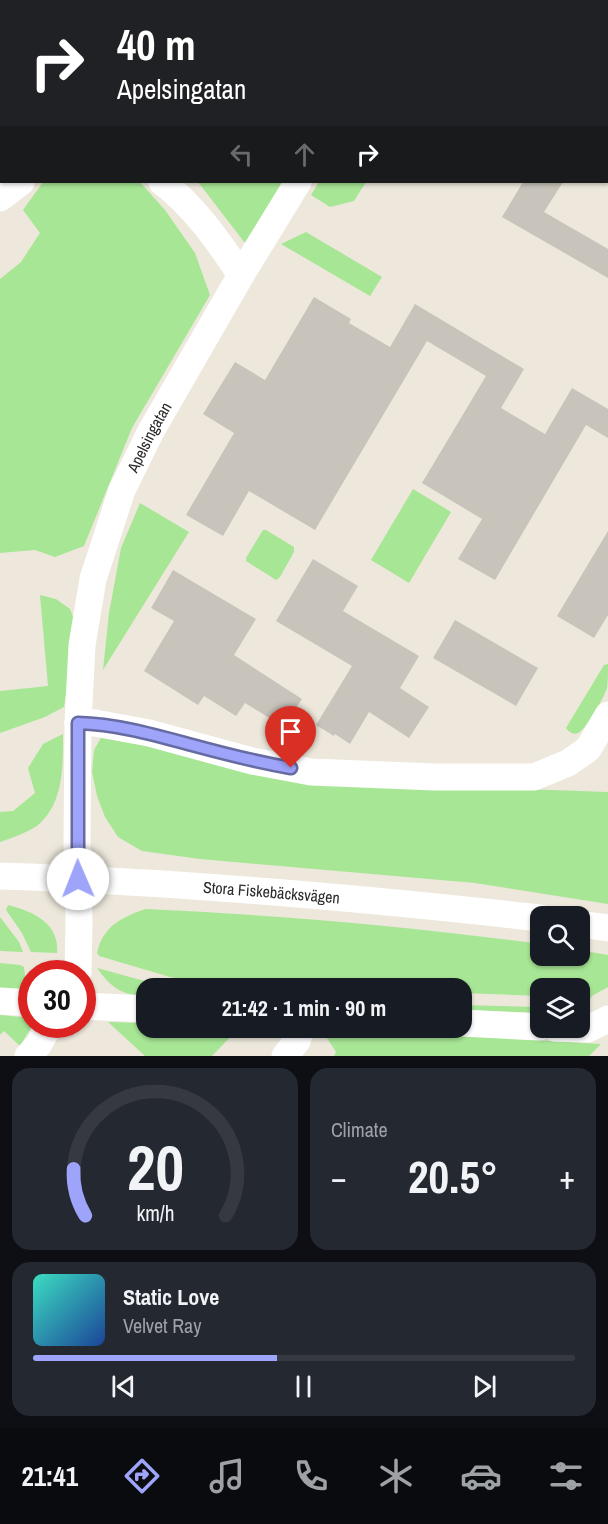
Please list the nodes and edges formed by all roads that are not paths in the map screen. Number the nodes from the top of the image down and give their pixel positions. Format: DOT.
graph roads {
  1 [pos="20,183"];
  2 [pos="163,183"];
  3 [pos="297,183"];
  4 [pos="0,198"];
  5 [pos="241,275"];
  6 [pos="608,715"];
  7 [pos="78,723"];
  8 [pos="0,876"];
  9 [pos="78,879"];
  10 [pos="530,917"];
  11 [pos="590,926"];
  12 [pos="608,928"];
  13 [pos="78,960"];
  14 [pos="0,1000"];
  15 [pos="18,1002"];
  16 [pos="96,1007"];
  17 [pos="136,1008"];
  18 [pos="608,1019"];
  19 [pos="472,1024"];
  20 [pos="530,1026"];
  21 [pos="590,1028"];
  22 [pos="42,1038"];
  23 [pos="298,1038"];
  24 [pos="28,1056"];
  25 [pos="285,1056"];
  1 -- 4 [label="street"];
  2 -- 5 [label="street"];
  3 -- 5 [label="street, Apelsingatan"];
  5 -- 7 [label="street, Apelsingatan"];
  6 -- 7 [label="street"];
  7 -- 9 [label="street, Apelsingatan"];
  8 -- 9 [label="street, Stora Fiskebäcksvägen"];
  9 -- 10 [label="street, Stora Fiskebäcksvägen"];
  9 -- 13 [label="street, Apelsingatan"];
  11 -- 12 [label="street"];
  14 -- 15 [label="street"];
  16 -- 17 [label="street"];
  18 -- 21 [label="street"];
  19 -- 20 [label="street"];
  22 -- 24 [label="street"];
  23 -- 25 [label="street"];
}
